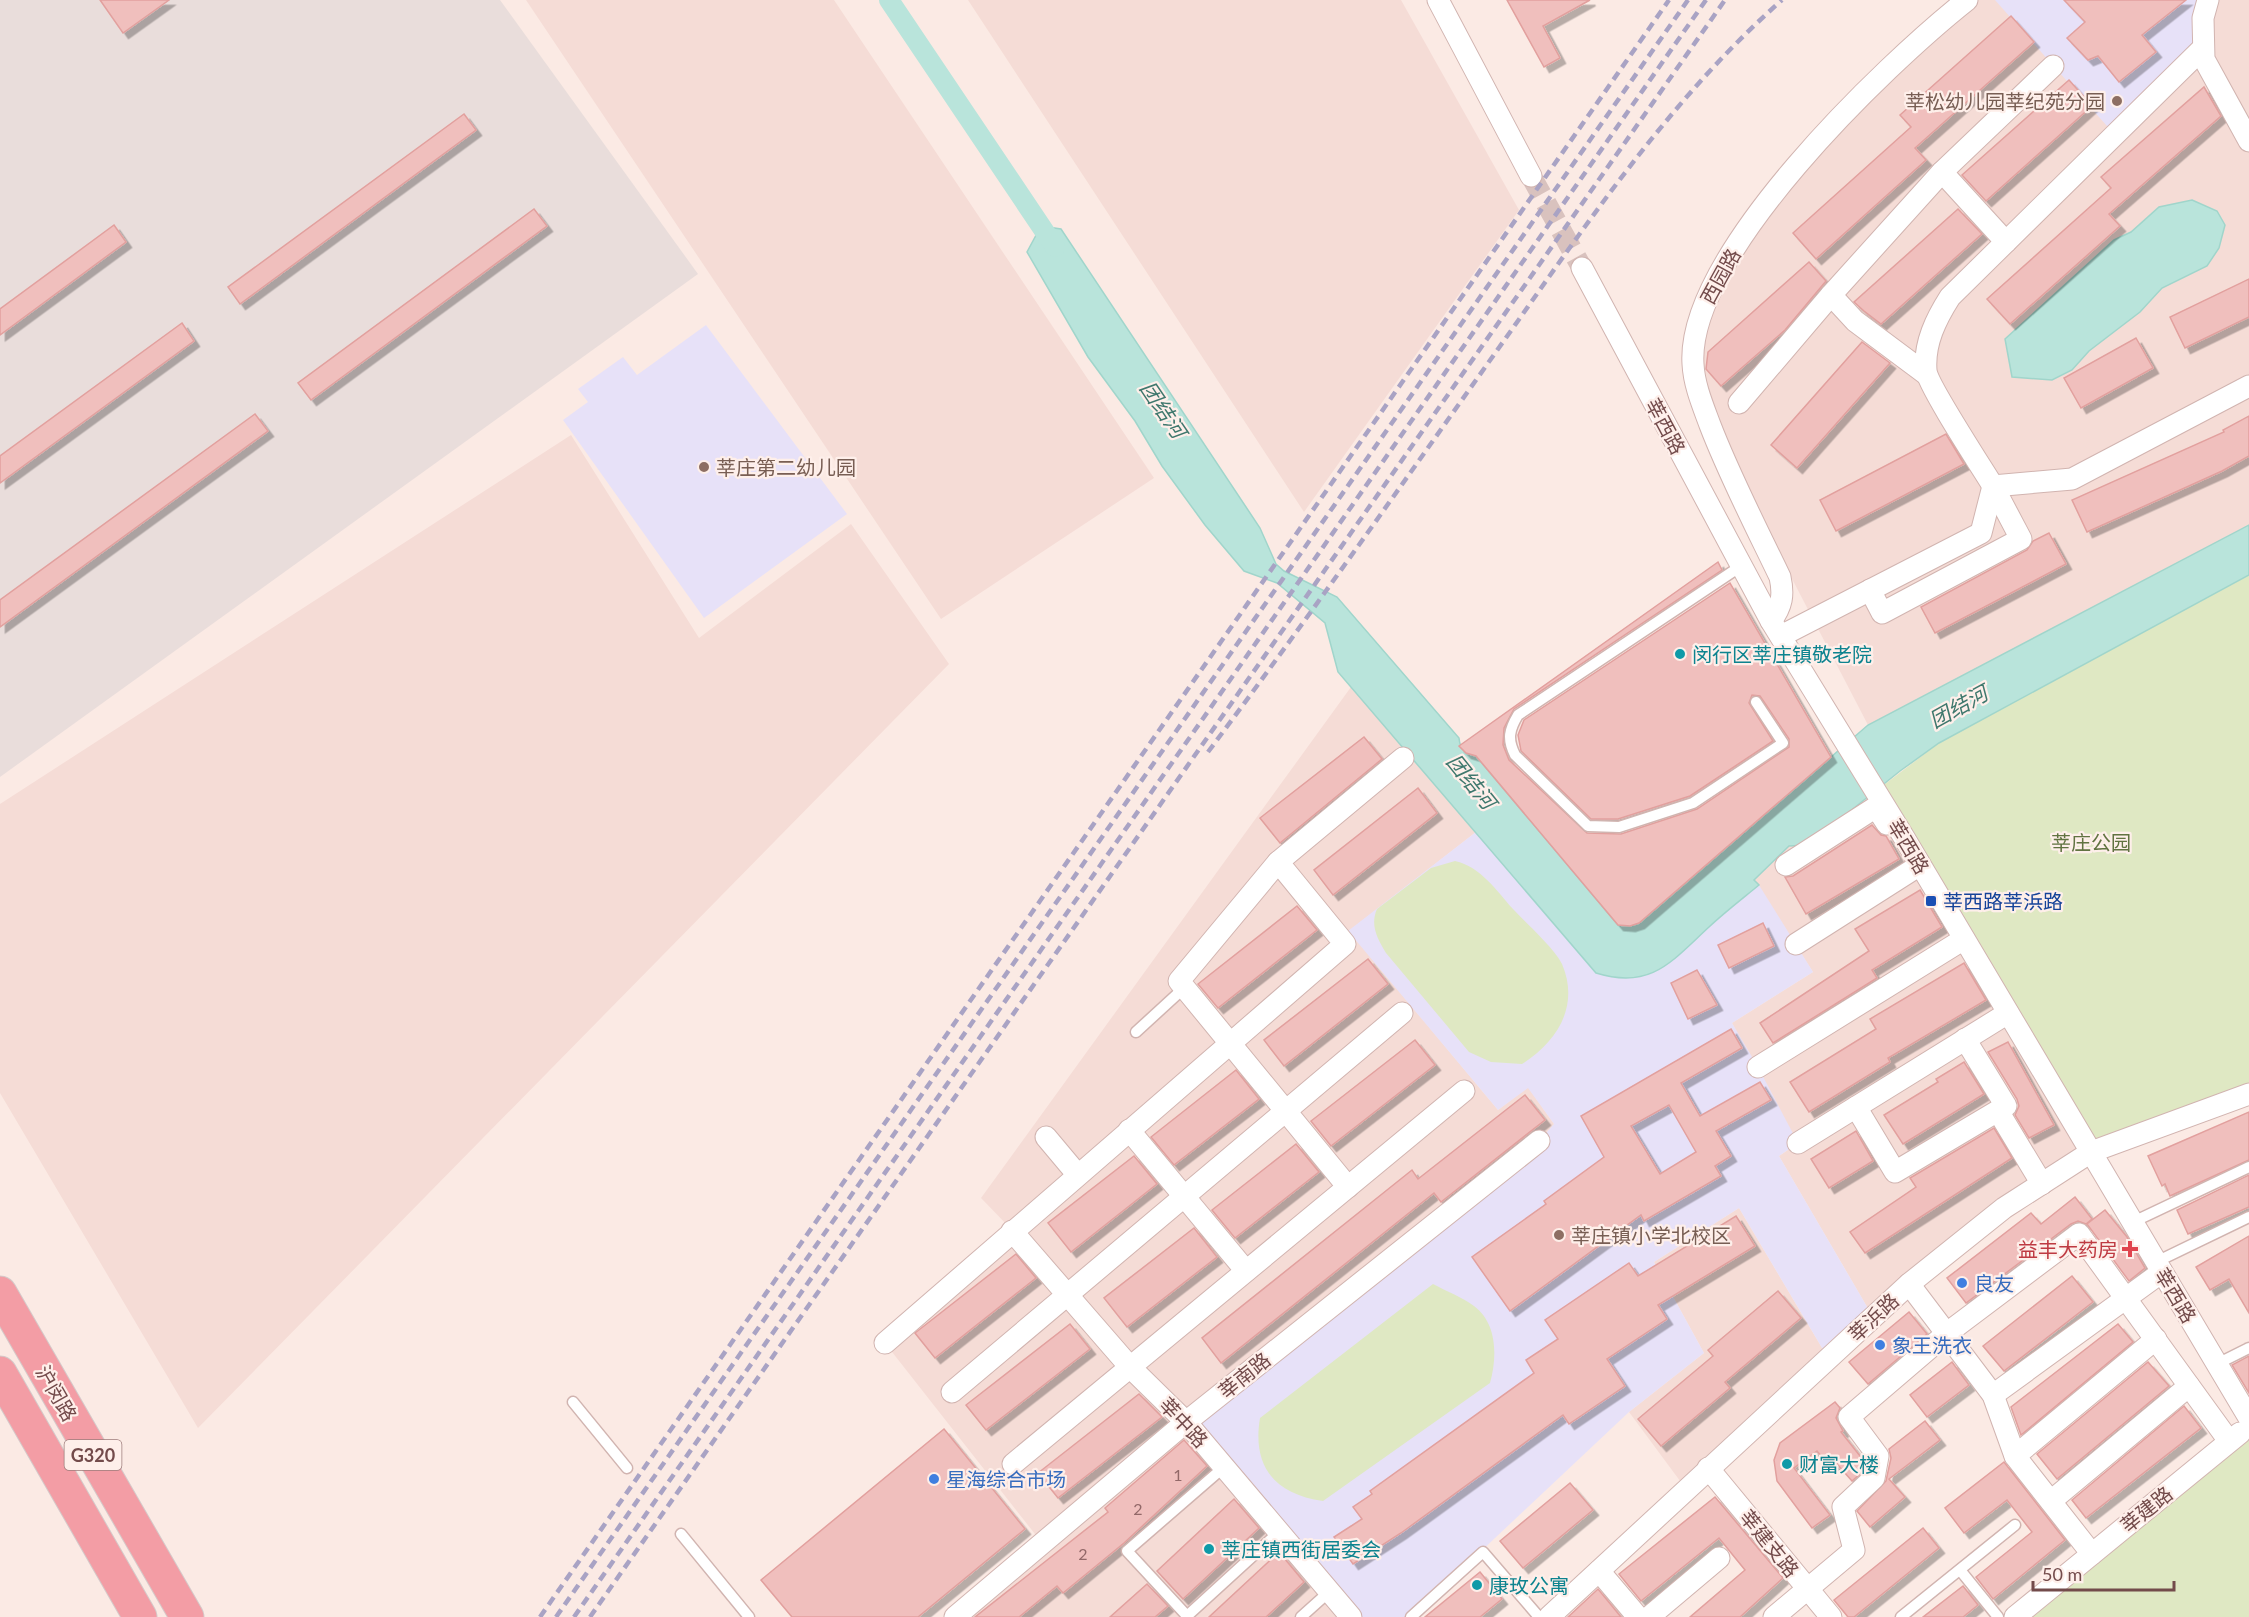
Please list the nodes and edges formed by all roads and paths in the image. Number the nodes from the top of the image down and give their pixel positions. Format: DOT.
graph roads {
  1 [pos="1438,0"];
  2 [pos="1967,0"];
  3 [pos="2208,0"];
  4 [pos="2203,48"];
  5 [pos="2053,66"];
  6 [pos="2249,141"];
  7 [pos="1942,172"];
  8 [pos="1531,176"];
  9 [pos="2006,242"];
  10 [pos="1582,268"];
  11 [pos="1831,295"];
  12 [pos="1926,374"];
  13 [pos="2249,386"];
  14 [pos="1739,403"];
  15 [pos="1993,486"];
  16 [pos="1742,566"];
  17 [pos="1870,591"];
  18 [pos="1776,628"];
  19 [pos="1756,702"];
  20 [pos="1404,758"];
  21 [pos="1905,839"];
  22 [pos="1278,862"];
  23 [pos="1920,864"];
  24 [pos="1786,865"];
  25 [pos="1964,939"];
  26 [pos="1796,944"];
  27 [pos="1184,988"];
  28 [pos="2008,1012"];
  29 [pos="1402,1013"];
  30 [pos="1136,1032"];
  31 [pos="1965,1039"];
  32 [pos="1230,1043"];
  33 [pos="1758,1066"];
  34 [pos="1464,1091"];
  35 [pos="2249,1094"];
  36 [pos="1856,1107"];
  37 [pos="1286,1111"];
  38 [pos="1998,1111"];
  39 [pos="1129,1130"];
  40 [pos="1046,1137"];
  41 [pos="1539,1141"];
  42 [pos="1798,1143"];
  43 [pos="2091,1152"];
  44 [pos="2249,1167"];
  45 [pos="1077,1174"];
  46 [pos="2042,1184"];
  47 [pos="1348,1187"];
  48 [pos="1185,1197"];
  49 [pos="2249,1217"];
  50 [pos="2133,1222"];
  51 [pos="1012,1231"];
  52 [pos="2159,1267"];
  53 [pos="1246,1272"];
  54 [pos="1908,1284"];
  55 [pos="0,1293"];
  56 [pos="1069,1296"];
  57 [pos="2127,1299"];
  58 [pos="1946,1334"];
  59 [pos="2156,1340"];
  60 [pos="885,1343"];
  61 [pos="2249,1348"];
  62 [pos="2217,1364"];
  63 [pos="1130,1367"];
  64 [pos="0,1372"];
  65 [pos="2190,1386"];
  66 [pos="952,1392"];
  67 [pos="1993,1395"];
  68 [pos="573,1402"];
  69 [pos="2249,1418"];
  70 [pos="1186,1422"];
  71 [pos="2249,1425"];
  72 [pos="2229,1441"];
  73 [pos="2015,1456"];
  74 [pos="1013,1464"];
  75 [pos="1224,1467"];
  76 [pos="627,1468"];
  77 [pos="1708,1468"];
  78 [pos="2051,1501"];
  79 [pos="2015,1524"];
  80 [pos="1279,1532"];
  81 [pos="681,1534"];
  82 [pos="2092,1554"];
  83 [pos="1719,1558"];
  84 [pos="1960,1570"];
  85 [pos="1599,1571"];
  86 [pos="1808,1589"];
  87 [pos="1330,1592"];
  88 [pos="140,1617"];
  89 [pos="187,1617"];
  90 [pos="749,1617"];
  91 [pos="955,1617"];
  92 [pos="1187,1617"];
  93 [pos="1301,1617"];
  94 [pos="1351,1617"];
  95 [pos="1411,1617"];
  96 [pos="1539,1617"];
  97 [pos="1549,1617"];
  98 [pos="1638,1617"];
  99 [pos="1649,1617"];
  100 [pos="1774,1617"];
  101 [pos="1831,1617"];
  102 [pos="1901,1617"];
  103 [pos="1998,1617"];
  104 [pos="2015,1617"];
  1 -- 8 [label="street"];
  2 -- 18 [label="street, 西园路"];
  3 -- 4 [label="street"];
  4 -- 6 [label="street"];
  4 -- 9 [label="street"];
  5 -- 7 [label="street"];
  7 -- 9 [label="street"];
  7 -- 11 [label="street"];
  9 -- 12 [label="street"];
  10 -- 16 [label="street, 莘西路"];
  11 -- 12 [label="street"];
  11 -- 14 [label="street"];
  12 -- 15 [label="street"];
  13 -- 15 [label="street"];
  15 -- 17 [label="street"];
  15 -- 17 [label="street"];
  16 -- 18 [label="street, 莘西路"];
  16 -- 19 [label="lane"];
  17 -- 18 [label="street"];
  18 -- 21 [label="street, 莘西路"];
  20 -- 22 [label="street"];
  21 -- 23 [label="street, 莘西路"];
  21 -- 24 [label="street"];
  22 -- 27 [label="street"];
  22 -- 32 [label="street"];
  23 -- 25 [label="street, 莘西路"];
  23 -- 26 [label="street"];
  25 -- 28 [label="street, 莘西路"];
  25 -- 33 [label="street"];
  27 -- 30 [label="lane"];
  27 -- 32 [label="street"];
  28 -- 31 [label="street"];
  28 -- 43 [label="street, 莘西路"];
  29 -- 37 [label="street"];
  31 -- 36 [label="street"];
  31 -- 38 [label="street"];
  32 -- 37 [label="street"];
  32 -- 39 [label="street"];
  34 -- 47 [label="street"];
  35 -- 43 [label="street, 莘浜路"];
  36 -- 38 [label="street"];
  36 -- 42 [label="street"];
  37 -- 47 [label="street"];
  37 -- 48 [label="street"];
  38 -- 46 [label="street"];
  39 -- 45 [label="street"];
  39 -- 48 [label="street"];
  40 -- 45 [label="street"];
  41 -- 70 [label="street, 莘南路"];
  43 -- 46 [label="street, 莘浜路"];
  43 -- 50 [label="street, 莘西路"];
  44 -- 50 [label="lane"];
  45 -- 51 [label="street"];
  46 -- 54 [label="street, 莘浜路"];
  47 -- 53 [label="street"];
  48 -- 53 [label="street"];
  48 -- 56 [label="street"];
  49 -- 52 [label="lane"];
  50 -- 52 [label="street, 莘西路"];
  51 -- 56 [label="street, 莘中路"];
  51 -- 60 [label="street"];
  52 -- 57 [label="street"];
  52 -- 62 [label="street, 莘西路"];
  53 -- 63 [label="street"];
  54 -- 58 [label="street"];
  54 -- 77 [label="street, 莘浜路"];
  55 -- 89 [label="highway, 沪闵路 / G320"];
  56 -- 63 [label="street, 莘中路"];
  56 -- 66 [label="street"];
  57 -- 58 [label="street"];
  57 -- 59 [label="street"];
  57 -- 67 [label="street"];
  58 -- 67 [label="street"];
  58 -- 86 [label="street"];
  59 -- 65 [label="street"];
  59 -- 73 [label="street"];
  61 -- 62 [label="lane"];
  62 -- 69 [label="street, 莘西路"];
  63 -- 70 [label="street, 莘中路"];
  63 -- 74 [label="street"];
  64 -- 88 [label="highway, 沪闵路 / G320"];
  65 -- 72 [label="street"];
  65 -- 78 [label="street"];
  67 -- 73 [label="street"];
  68 -- 76 [label="lane"];
  70 -- 75 [label="street, 莘中路"];
  70 -- 91 [label="street, 莘南路"];
  71 -- 72 [label="street, 莘建路"];
  72 -- 82 [label="street, 莘建路"];
  73 -- 78 [label="street"];
  75 -- 80 [label="street, 莘中路"];
  75 -- 92 [label="lane"];
  77 -- 85 [label="street, 莘浜路"];
  77 -- 86 [label="street, 莘建支路"];
  78 -- 82 [label="street"];
  79 -- 84 [label="lane"];
  80 -- 87 [label="street, 莘中路"];
  80 -- 92 [label="lane"];
  81 -- 90 [label="lane"];
  82 -- 104 [label="street, 莘建路"];
  83 -- 99 [label="street"];
  84 -- 102 [label="lane"];
  84 -- 103 [label="lane"];
  85 -- 97 [label="street, 莘浜路"];
  85 -- 98 [label="street"];
  86 -- 100 [label="street"];
  86 -- 101 [label="street, 莘建支路"];
  87 -- 93 [label="lane"];
  87 -- 94 [label="street, 莘中路"];
  95 -- 96 [label="lane"];
}
